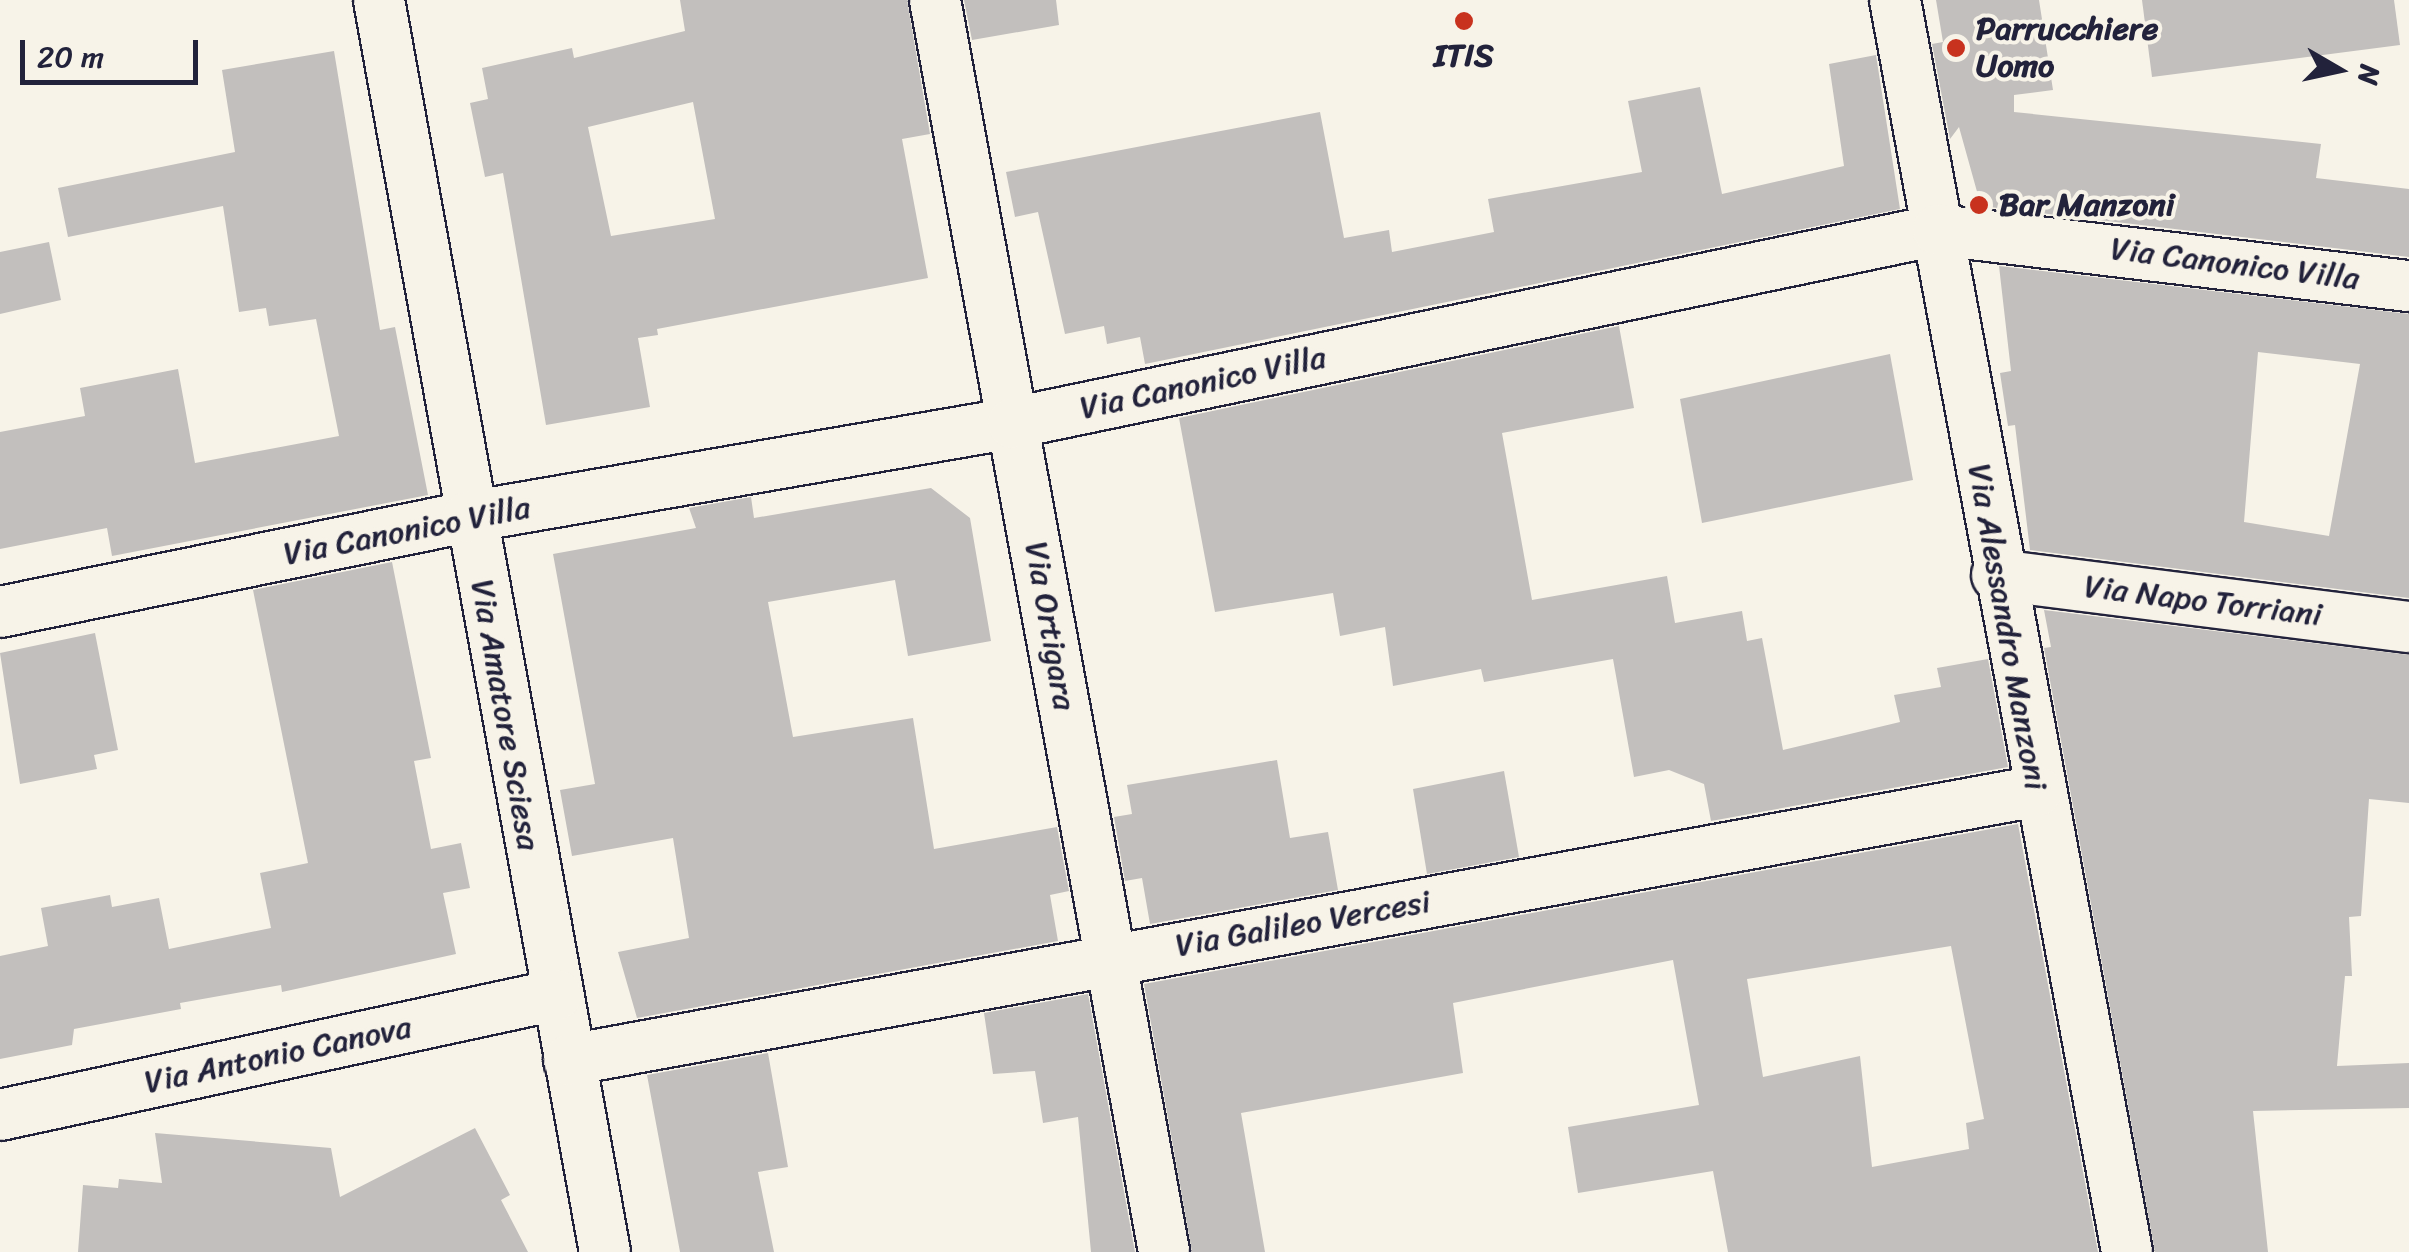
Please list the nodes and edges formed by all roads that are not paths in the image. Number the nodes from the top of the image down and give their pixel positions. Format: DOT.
graph roads {
  1 [pos="379,0"];
  2 [pos="935,0"];
  3 [pos="1895,0"];
  4 [pos="1938,230"];
  5 [pos="2409,286"];
  6 [pos="1012,423"];
  7 [pos="468,517"];
  8 [pos="1996,574"];
  9 [pos="0,612"];
  10 [pos="2409,627"];
  11 [pos="2037,791"];
  12 [pos="1110,958"];
  13 [pos="556,995"];
  14 [pos="569,1060"];
  15 [pos="0,1115"];
  16 [pos="604,1252"];
  17 [pos="1164,1252"];
  18 [pos="2126,1252"];
  1 -- 7 [label="street, Via Amatore Sciesa"];
  2 -- 6 [label="street, Via Ortigara"];
  3 -- 4 [label="street, Via Alessandro Manzoni"];
  4 -- 5 [label="street, Via Canonico Villa"];
  4 -- 6 [label="street, Via Canonico Villa"];
  4 -- 8 [label="street, Via Alessandro Manzoni"];
  6 -- 7 [label="street, Via Canonico Villa"];
  6 -- 12 [label="street, Via Ortigara"];
  7 -- 9 [label="street, Via Canonico Villa"];
  7 -- 13 [label="street, Via Amatore Sciesa"];
  8 -- 10 [label="street, Via Napo Torriani"];
  8 -- 11 [label="street, Via Alessandro Manzoni"];
  11 -- 12 [label="street, Via Galileo Vercesi"];
  11 -- 18 [label="street, Via Alessandro Manzoni"];
  12 -- 14 [label="street, Via Galileo Vercesi"];
  12 -- 17 [label="street, Via Ortigara"];
  13 -- 14 [label="street, Via Amatore Sciesa"];
  13 -- 15 [label="street, Via Antonio Canova"];
  14 -- 16 [label="street, Via Amatore Sciesa"];
}
